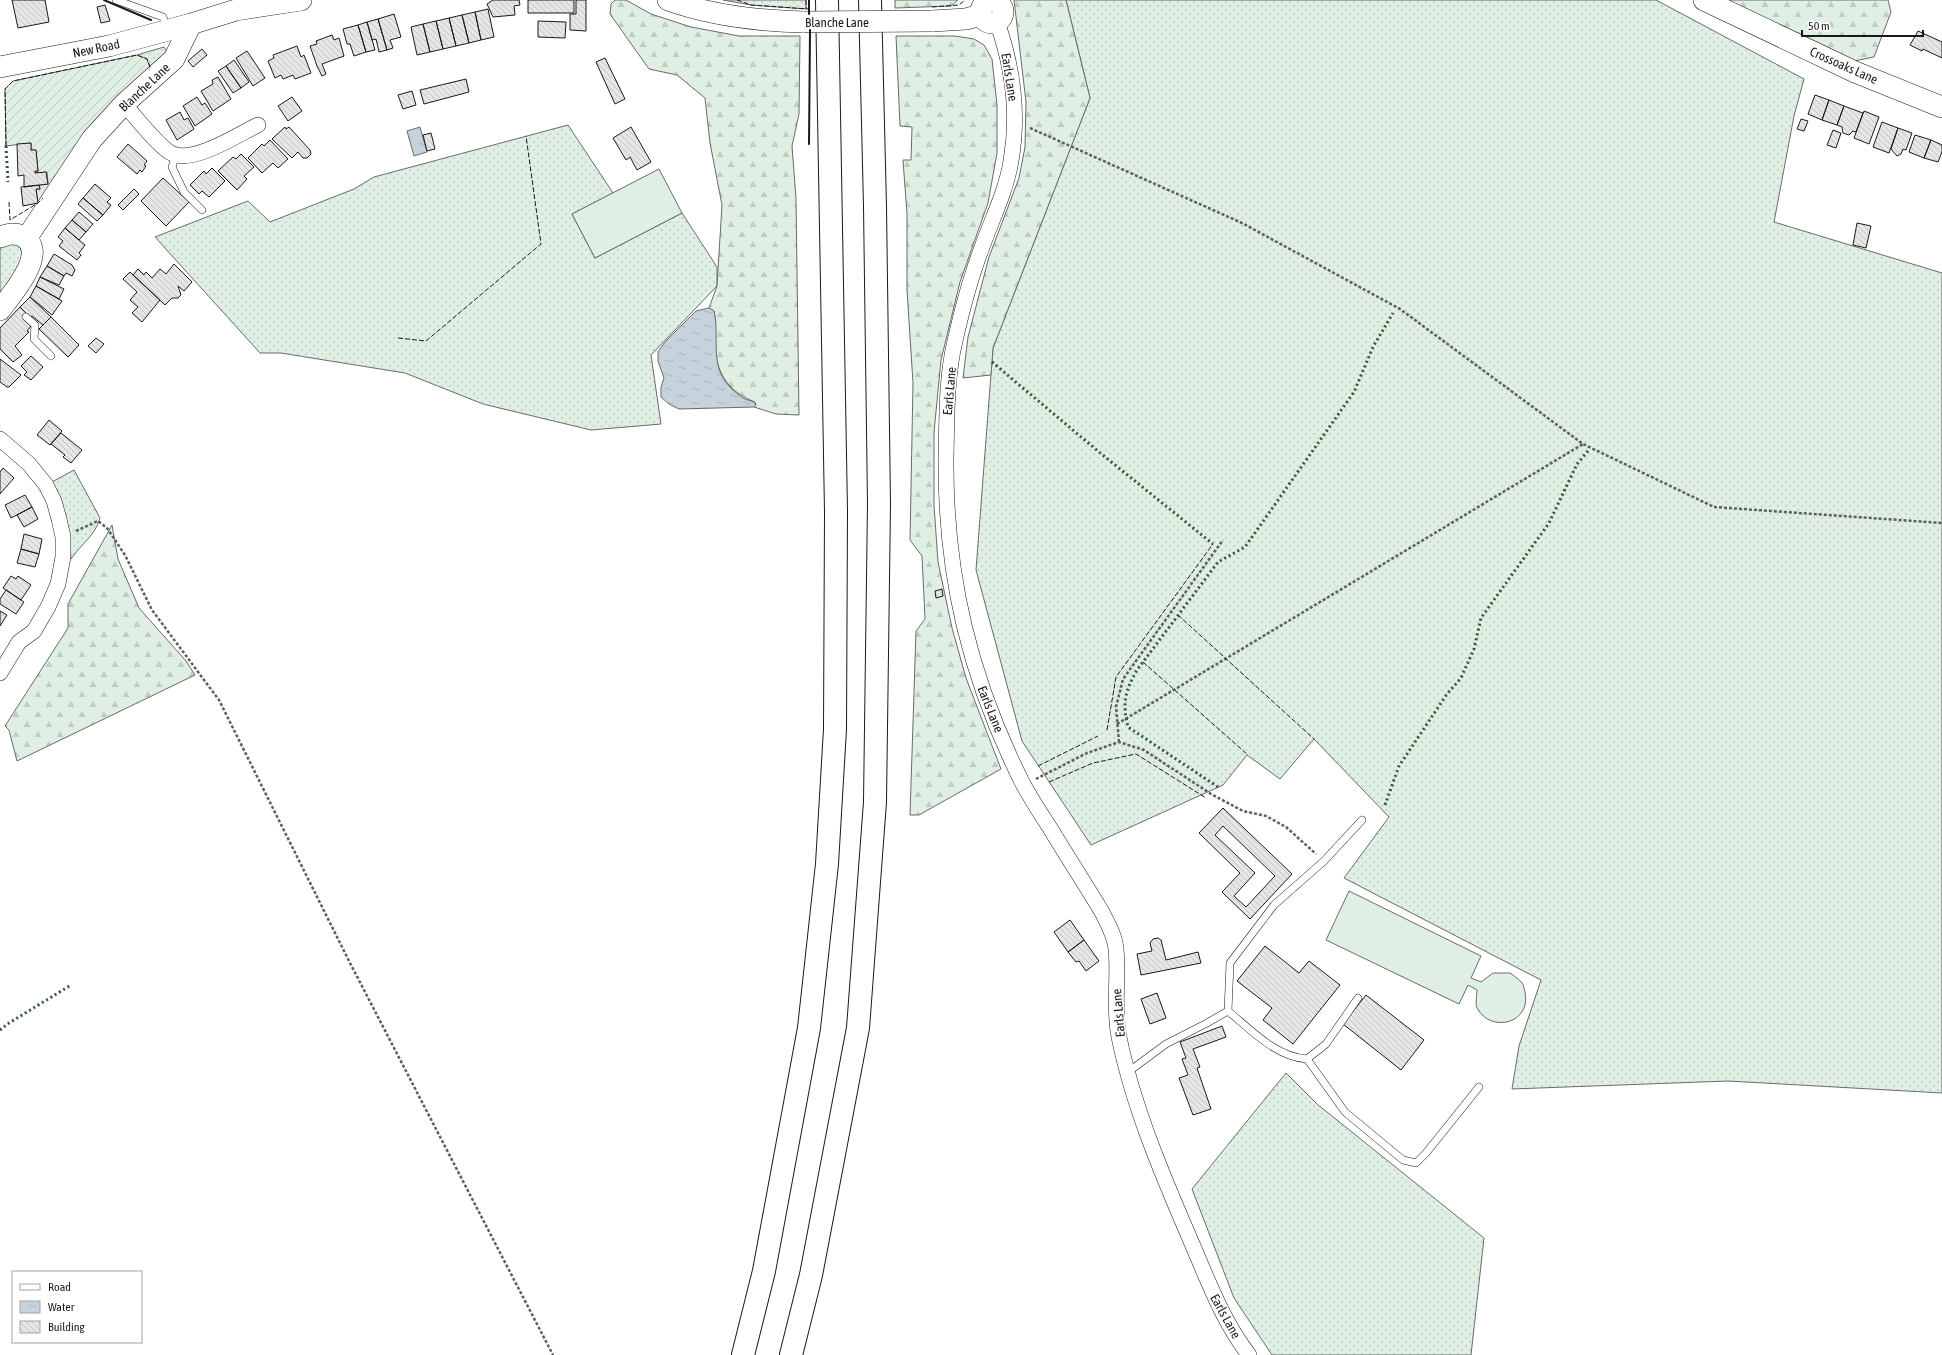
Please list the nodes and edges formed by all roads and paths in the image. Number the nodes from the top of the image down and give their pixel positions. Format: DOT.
graph roads {
  1 [pos="116,0"];
  2 [pos="294,0"];
  3 [pos="668,0"];
  4 [pos="827,0"];
  5 [pos="870,0"];
  6 [pos="1704,0"];
  7 [pos="694,4"];
  8 [pos="990,9"];
  9 [pos="191,24"];
  10 [pos="167,30"];
  11 [pos="0,67"];
  12 [pos="124,104"];
  13 [pos="1942,107"];
  14 [pos="1014,122"];
  15 [pos="258,125"];
  16 [pos="176,155"];
  17 [pos="202,210"];
  18 [pos="0,237"];
  19 [pos="26,239"];
  20 [pos="7,305"];
  21 [pos="26,317"];
  22 [pos="51,356"];
  23 [pos="0,439"];
  24 [pos="1583,444"];
  25 [pos="1942,523"];
  26 [pos="63,537"];
  27 [pos="1223,540"];
  28 [pos="0,673"];
  29 [pos="1116,724"];
  30 [pos="1119,742"];
  31 [pos="1024,786"];
  32 [pos="1362,820"];
  33 [pos="1324,861"];
  34 [pos="1358,998"];
  35 [pos="1228,1010"];
  36 [pos="1307,1059"];
  37 [pos="1128,1072"];
  38 [pos="1479,1087"];
  39 [pos="554,1355"];
  40 [pos="743,1355"];
  41 [pos="791,1355"];
  42 [pos="1248,1355"];
  1 -- 10 [label="lane"];
  2 -- 9 [label="street"];
  3 -- 7 [label="street, Blanche Lane"];
  4 -- 40 [label="highway"];
  5 -- 41 [label="highway"];
  6 -- 13 [label="street, Crossoaks Lane"];
  7 -- 8 [label="street, Blanche Lane, bridge"];
  8 -- 14 [label="street, Earls Lane"];
  9 -- 10 [label="street, New Road"];
  9 -- 12 [label="street, Blanche Lane"];
  10 -- 11 [label="street, New Road"];
  12 -- 16 [label="street"];
  12 -- 19 [label="street, Blanche Lane"];
  14 -- 24 [label="path"];
  14 -- 31 [label="street, Earls Lane"];
  15 -- 16 [label="street"];
  16 -- 17 [label="lane"];
  18 -- 19 [label="street"];
  19 -- 20 [label="street"];
  21 -- 22 [label="lane"];
  23 -- 26 [label="street"];
  24 -- 25 [label="path"];
  24 -- 29 [label="path"];
  26 -- 28 [label="street"];
  26 -- 39 [label="path"];
  27 -- 29 [label="path"];
  29 -- 30 [label="path"];
  30 -- 31 [label="path"];
  30 -- 33 [label="path"];
  31 -- 37 [label="street, Earls Lane"];
  32 -- 33 [label="lane"];
  33 -- 35 [label="lane"];
  34 -- 36 [label="lane"];
  35 -- 36 [label="lane"];
  35 -- 37 [label="lane"];
  36 -- 38 [label="lane"];
  37 -- 42 [label="street, Earls Lane"];
}
